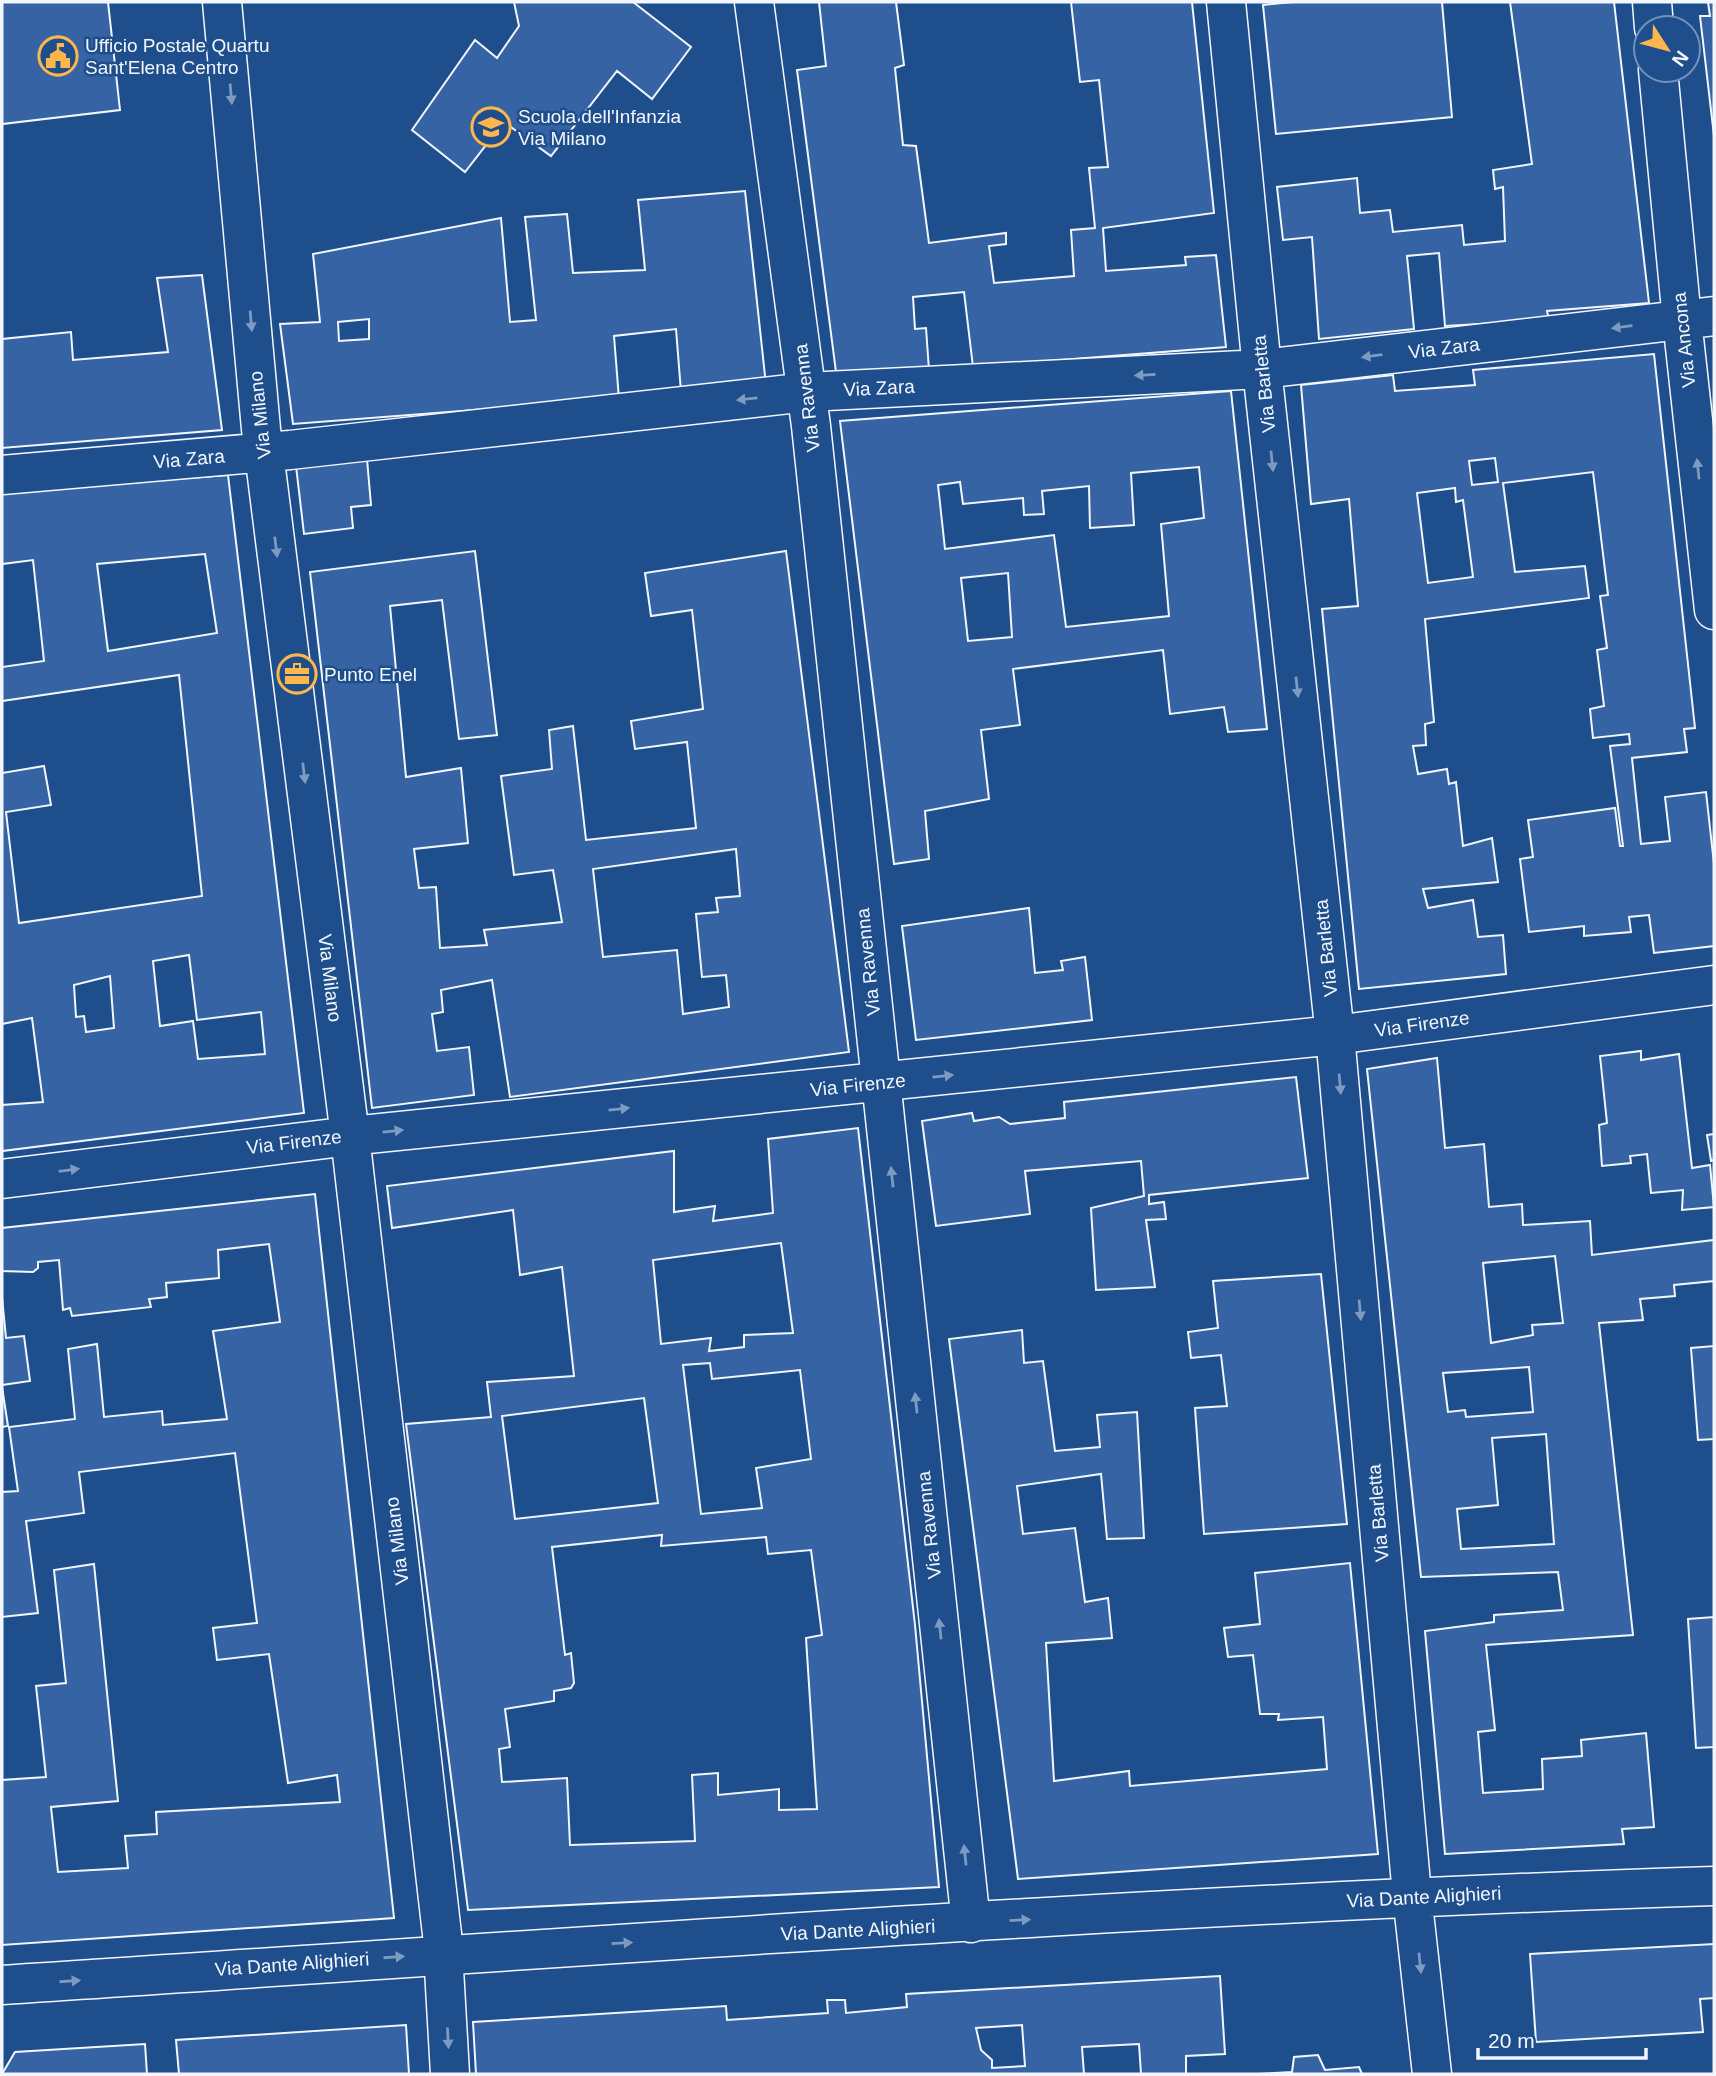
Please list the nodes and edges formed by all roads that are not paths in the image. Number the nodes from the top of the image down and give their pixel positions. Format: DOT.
graph roads {
  1 [pos="222,2"];
  2 [pos="754,2"];
  3 [pos="1226,2"];
  4 [pos="1660,84"];
  5 [pos="1698,318"];
  6 [pos="1262,369"];
  7 [pos="807,392"];
  8 [pos="264,452"];
  9 [pos="2,474"];
  10 [pos="1714,610"];
  11 [pos="1714,985"];
  12 [pos="1335,1035"];
  13 [pos="881,1083"];
  14 [pos="350,1136"];
  15 [pos="2,1178"];
  16 [pos="1714,1886"];
  17 [pos="1412,1895"];
  18 [pos="971,1923"];
  19 [pos="444,1954"];
  20 [pos="2,1985"];
  21 [pos="450,2074"];
  22 [pos="1433,2074"];
  1 -- 8 [label="street, Via Milano, one-way"];
  2 -- 7 [label="street, Via Ravenna"];
  3 -- 6 [label="street, Via Barletta"];
  4 -- 5 [label="street, Via Ancona"];
  5 -- 6 [label="street, Via Zara, one-way"];
  10 -- 5 [label="street, Via Ancona, one-way"];
  6 -- 7 [label="street, Via Zara, one-way"];
  6 -- 12 [label="street, Via Barletta, one-way"];
  7 -- 8 [label="street, Via Zara, one-way"];
  7 -- 13 [label="street, Via Ravenna"];
  8 -- 9 [label="street, Via Zara"];
  8 -- 14 [label="street, Via Milano, one-way"];
  11 -- 12 [label="street, Via Firenze"];
  13 -- 12 [label="street, Via Firenze, one-way"];
  12 -- 17 [label="street, Via Barletta, one-way"];
  14 -- 13 [label="street, Via Firenze, one-way"];
  18 -- 13 [label="street, Via Ravenna, one-way"];
  15 -- 14 [label="street, Via Firenze, one-way"];
  14 -- 19 [label="street, Via Milano"];
  16 -- 17 [label="street, Via Dante Alighieri"];
  18 -- 17 [label="street, Via Dante Alighieri, one-way"];
  17 -- 22 [label="street, Via Barletta, one-way"];
  19 -- 18 [label="street, Via Dante Alighieri, one-way"];
  20 -- 19 [label="street, Via Dante Alighieri, one-way"];
  19 -- 21 [label="street, Via Milano, one-way"];
}
